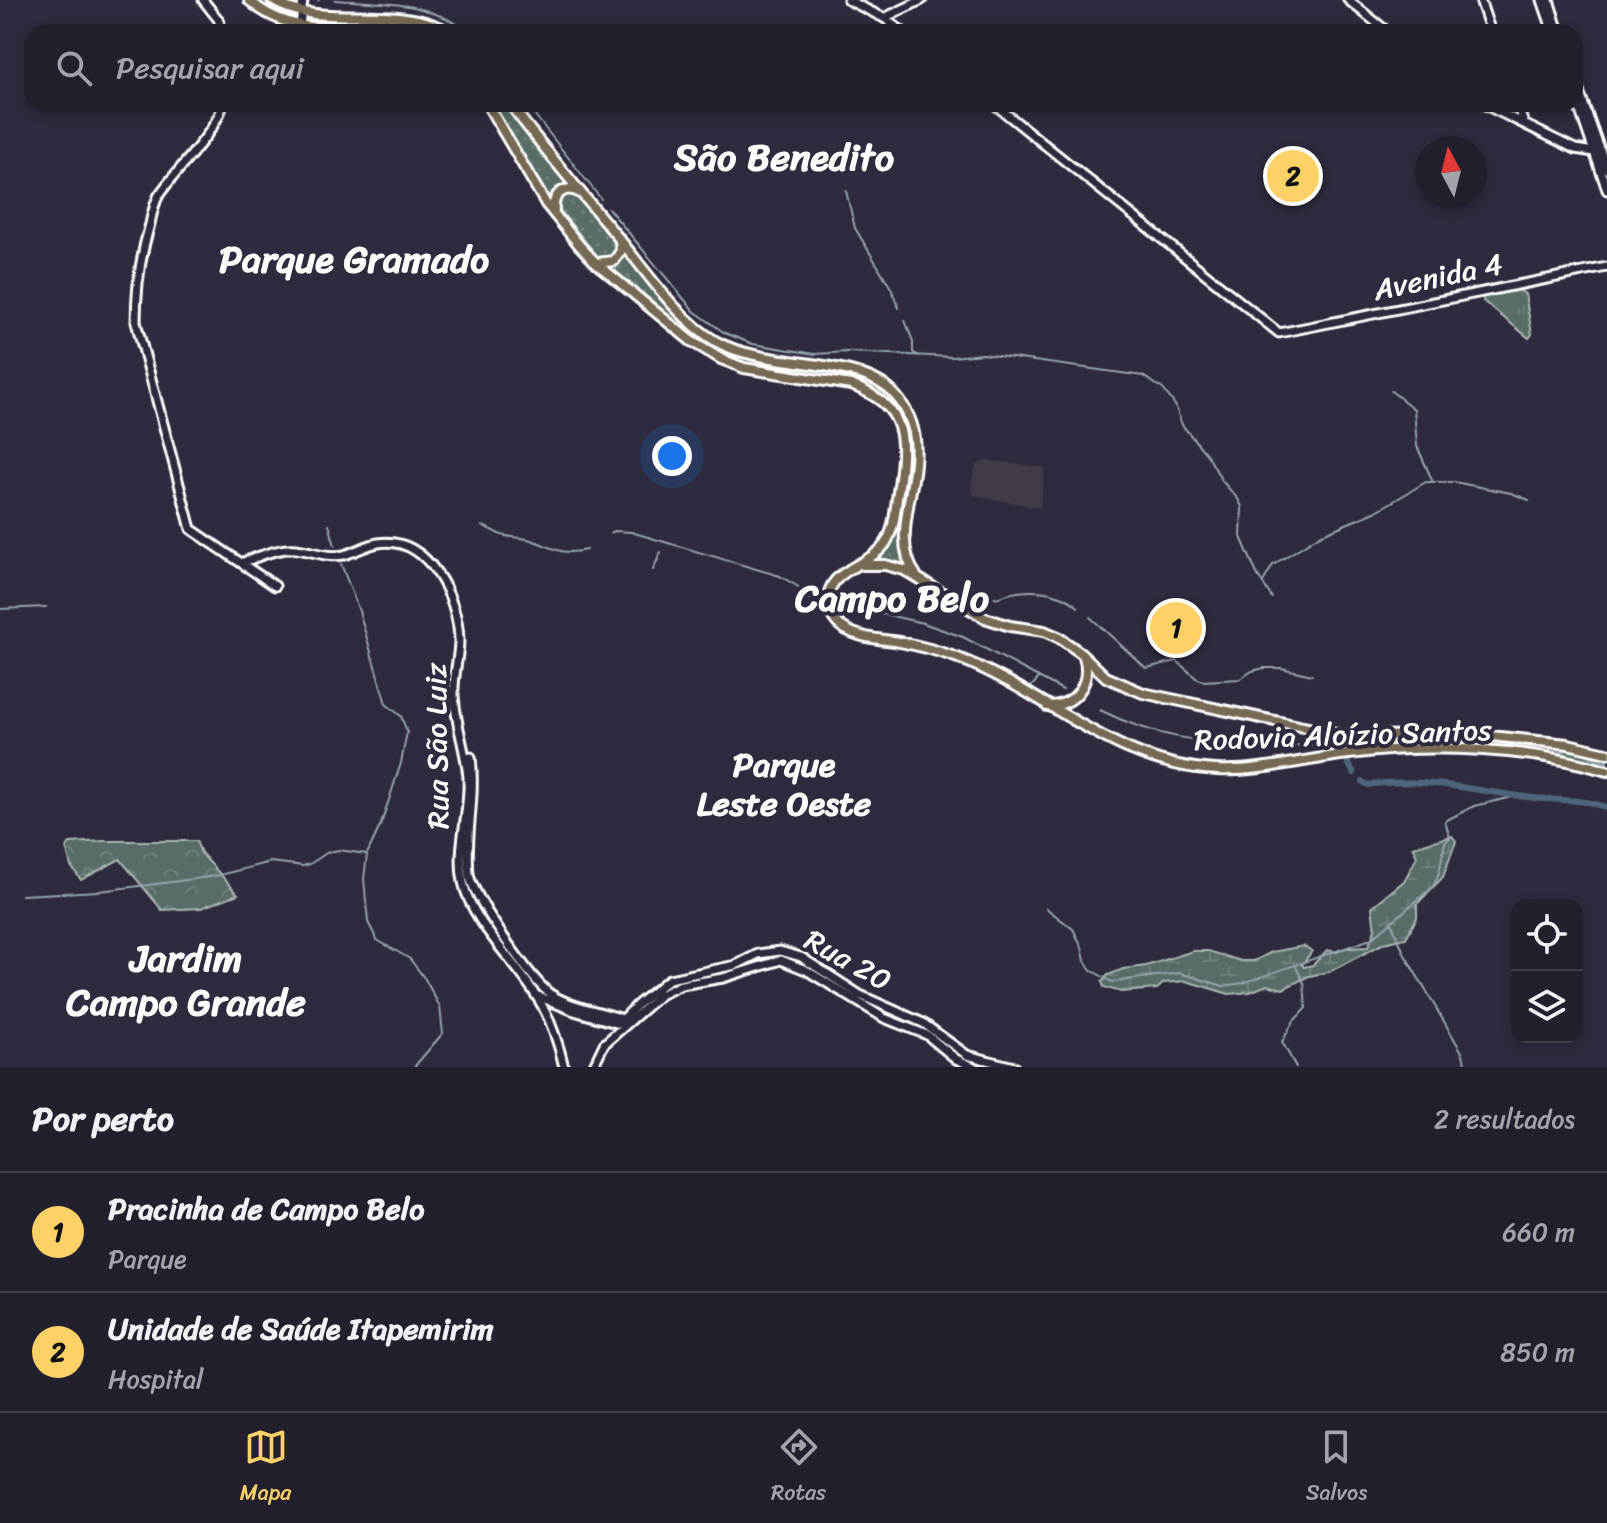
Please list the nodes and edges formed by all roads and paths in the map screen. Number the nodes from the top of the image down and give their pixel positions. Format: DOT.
graph roads {
  1 [pos="203,0"];
  2 [pos="249,0"];
  3 [pos="272,0"];
  4 [pos="303,0"];
  5 [pos="848,0"];
  6 [pos="922,0"];
  7 [pos="1348,0"];
  8 [pos="1480,0"];
  9 [pos="1542,0"];
  10 [pos="1549,0"];
  11 [pos="301,11"];
  12 [pos="884,18"];
  13 [pos="220,24"];
  14 [pos="288,24"];
  15 [pos="299,24"];
  16 [pos="432,24"];
  17 [pos="892,24"];
  18 [pos="1378,24"];
  19 [pos="1488,24"];
  20 [pos="1552,24"];
  21 [pos="1554,24"];
  22 [pos="1583,106"];
  23 [pos="218,112"];
  24 [pos="492,112"];
  25 [pos="516,112"];
  26 [pos="1004,112"];
  27 [pos="1499,112"];
  28 [pos="1520,112"];
  29 [pos="1581,112"];
  30 [pos="1524,124"];
  31 [pos="1597,151"];
  32 [pos="1607,169"];
  33 [pos="1607,190"];
  34 [pos="581,194"];
  35 [pos="556,217"];
  36 [pos="620,239"];
  37 [pos="596,263"];
  38 [pos="1607,267"];
  39 [pos="243,562"];
  40 [pos="858,566"];
  41 [pos="917,575"];
  42 [pos="275,586"];
  43 [pos="1081,653"];
  44 [pos="1047,706"];
  45 [pos="1607,753"];
  46 [pos="471,757"];
  47 [pos="1607,771"];
  48 [pos="536,995"];
  49 [pos="625,1022"];
  50 [pos="564,1067"];
  51 [pos="593,1067"];
  52 [pos="974,1067"];
  53 [pos="1014,1067"];
  1 -- 13 [label="street"];
  2 -- 14 [label="main road"];
  3 -- 11 [label="main road"];
  4 -- 11 [label="street"];
  5 -- 12 [label="street"];
  6 -- 12 [label="street"];
  7 -- 18 [label="street"];
  8 -- 19 [label="street"];
  9 -- 20 [label="street"];
  10 -- 21 [label="street"];
  11 -- 15 [label="street"];
  11 -- 16 [label="main road"];
  12 -- 17 [label="street"];
  22 -- 31 [label="street"];
  23 -- 39 [label="street"];
  24 -- 35 [label="main road, Rodovia Aloízio Santos"];
  25 -- 34 [label="main road"];
  26 -- 38 [label="street, Avenida 4"];
  27 -- 30 [label="street"];
  28 -- 30 [label="street"];
  29 -- 31 [label="street"];
  30 -- 31 [label="street"];
  31 -- 32 [label="street"];
  31 -- 33 [label="street"];
  34 -- 35 [label="main road"];
  34 -- 36 [label="main road"];
  35 -- 37 [label="main road, Rodovia Aloízio Santos"];
  36 -- 37 [label="main road"];
  36 -- 41 [label="main road"];
  37 -- 40 [label="main road, Rodovia Aloízio Santos"];
  39 -- 42 [label="street"];
  39 -- 48 [label="street, Rua São Luiz"];
  40 -- 41 [label="main road, Rodovia Aloízio Santos"];
  40 -- 44 [label="main road, Rodovia Aloízio Santos"];
  41 -- 43 [label="main road, Rodovia Aloízio Santos"];
  43 -- 44 [label="main road"];
  43 -- 45 [label="main road, Rodovia Aloízio Santos"];
  44 -- 47 [label="main road, Rodovia Aloízio Santos"];
  46 -- 49 [label="street, Rua São Luiz"];
  48 -- 49 [label="street"];
  48 -- 50 [label="street, Rua São Luiz"];
  49 -- 51 [label="street, Rua 20"];
  49 -- 52 [label="street, Rua 20"];
  49 -- 53 [label="street, Rua 20"];
}
